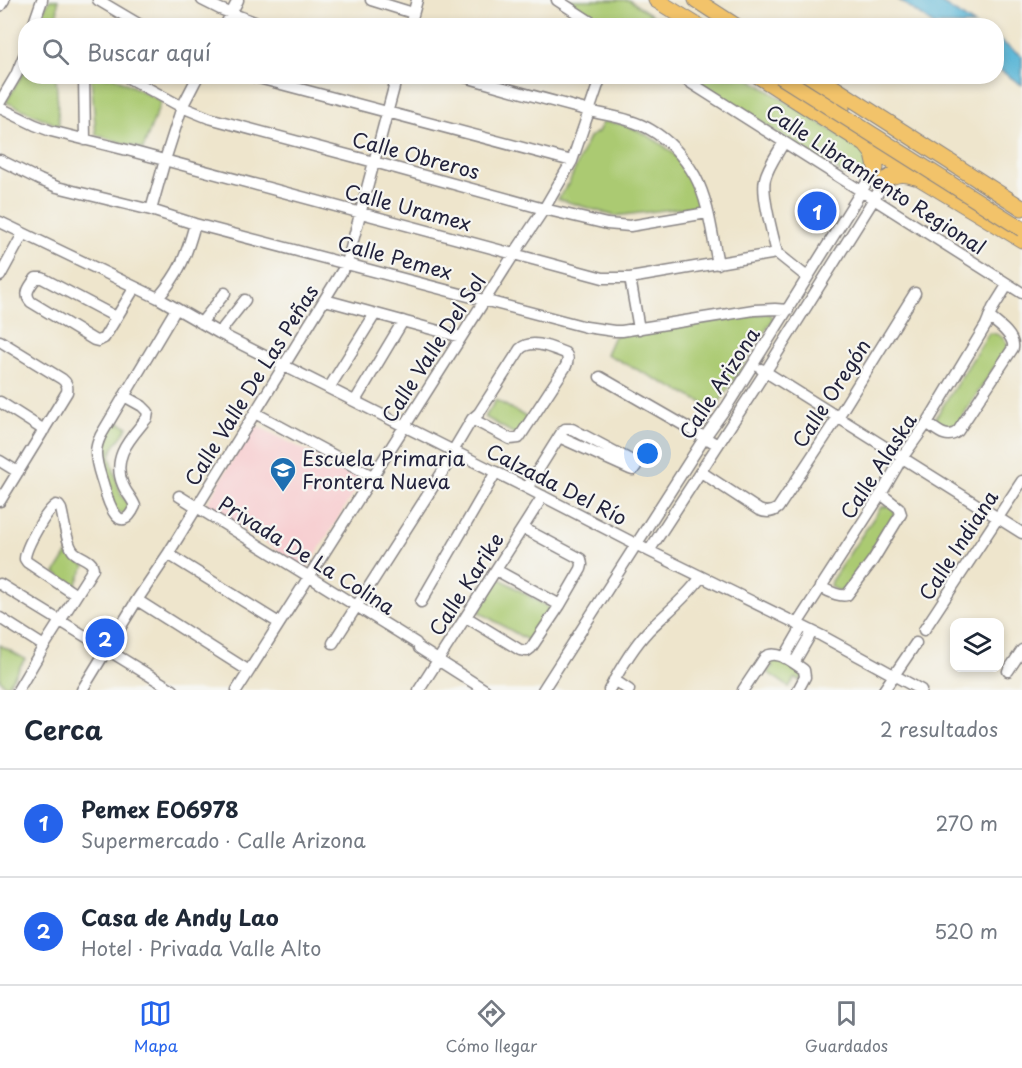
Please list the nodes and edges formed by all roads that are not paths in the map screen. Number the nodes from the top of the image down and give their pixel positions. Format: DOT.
graph roads {
  1 [pos="4,0"];
  2 [pos="42,0"];
  3 [pos="98,0"];
  4 [pos="202,0"];
  5 [pos="238,0"];
  6 [pos="371,0"];
  7 [pos="417,0"];
  8 [pos="557,0"];
  9 [pos="654,0"];
  10 [pos="696,0"];
  11 [pos="0,6"];
  12 [pos="231,13"];
  13 [pos="413,13"];
  14 [pos="36,18"];
  15 [pos="128,18"];
  16 [pos="229,18"];
  17 [pos="244,18"];
  18 [pos="412,18"];
  19 [pos="585,18"];
  20 [pos="673,18"];
  21 [pos="684,18"];
  22 [pos="724,18"];
  23 [pos="18,70"];
  24 [pos="84,84"];
  25 [pos="140,84"];
  26 [pos="194,84"];
  27 [pos="281,84"];
  28 [pos="395,84"];
  29 [pos="491,84"];
  30 [pos="598,84"];
  31 [pos="693,84"];
  32 [pos="771,84"];
  33 [pos="793,84"];
  34 [pos="811,84"];
  35 [pos="828,84"];
  36 [pos="0,102"];
  37 [pos="182,107"];
  38 [pos="0,108"];
  39 [pos="589,111"];
  40 [pos="387,112"];
  41 [pos="85,140"];
  42 [pos="784,142"];
  43 [pos="0,160"];
  44 [pos="165,160"];
  45 [pos="572,161"];
  46 [pos="374,162"];
  47 [pos="887,164"];
  48 [pos="993,190"];
  49 [pos="862,191"];
  50 [pos="874,200"];
  51 [pos="1022,208"];
  52 [pos="544,209"];
  53 [pos="151,210"];
  54 [pos="360,213"];
  55 [pos="707,213"];
  56 [pos="0,222"];
  57 [pos="195,224"];
  58 [pos="1022,229"];
  59 [pos="23,234"];
  60 [pos="1022,240"];
  61 [pos="777,253"];
  62 [pos="514,254"];
  63 [pos="347,263"];
  64 [pos="718,264"];
  65 [pos="0,276"];
  66 [pos="807,277"];
  67 [pos="630,278"];
  68 [pos="135,287"];
  69 [pos="1014,288"];
  70 [pos="225,293"];
  71 [pos="915,293"];
  72 [pos="158,298"];
  73 [pos="245,300"];
  74 [pos="325,300"];
  75 [pos="485,300"];
  76 [pos="176,309"];
  77 [pos="788,310"];
  78 [pos="375,314"];
  79 [pos="116,317"];
  80 [pos="989,320"];
  81 [pos="403,321"];
  82 [pos="201,323"];
  83 [pos="639,329"];
  84 [pos="219,333"];
  85 [pos="461,337"];
  86 [pos="0,341"];
  87 [pos="753,364"];
  88 [pos="284,365"];
  89 [pos="766,371"];
  90 [pos="600,377"];
  91 [pos="329,388"];
  92 [pos="124,396"];
  93 [pos="356,401"];
  94 [pos="0,402"];
  95 [pos="255,412"];
  96 [pos="838,417"];
  97 [pos="476,418"];
  98 [pos="927,423"];
  99 [pos="405,426"];
  100 [pos="44,430"];
  101 [pos="559,437"];
  102 [pos="705,437"];
  103 [pos="718,446"];
  104 [pos="454,454"];
  105 [pos="902,458"];
  106 [pos="0,461"];
  107 [pos="18,472"];
  108 [pos="496,472"];
  109 [pos="701,472"];
  110 [pos="372,476"];
  111 [pos="1022,481"];
  112 [pos="527,488"];
  113 [pos="881,494"];
  114 [pos="178,496"];
  115 [pos="543,496"];
  116 [pos="0,501"];
  117 [pos="197,508"];
  118 [pos="997,518"];
  119 [pos="523,528"];
  120 [pos="1022,533"];
  121 [pos="636,545"];
  122 [pos="649,551"];
  123 [pos="168,554"];
  124 [pos="496,570"];
  125 [pos="308,576"];
  126 [pos="701,577"];
  127 [pos="0,584"];
  128 [pos="820,587"];
  129 [pos="76,595"];
  130 [pos="137,600"];
  131 [pos="421,602"];
  132 [pos="560,605"];
  133 [pos="356,606"];
  134 [pos="466,617"];
  135 [pos="0,618"];
  136 [pos="61,620"];
  137 [pos="279,623"];
  138 [pos="804,627"];
  139 [pos="924,630"];
  140 [pos="333,643"];
  141 [pos="916,643"];
  142 [pos="44,646"];
  143 [pos="107,649"];
  144 [pos="1022,650"];
  145 [pos="784,658"];
  146 [pos="438,660"];
  147 [pos="794,663"];
  148 [pos="1008,670"];
  149 [pos="249,671"];
  150 [pos="893,675"];
  151 [pos="611,685"];
  152 [pos="18,690"];
  153 [pos="82,690"];
  154 [pos="173,690"];
  155 [pos="237,690"];
  156 [pos="419,690"];
  157 [pos="485,690"];
  158 [pos="543,690"];
  159 [pos="629,690"];
  160 [pos="743,690"];
  161 [pos="798,690"];
  162 [pos="884,690"];
  163 [pos="921,690"];
  1 -- 11 [label="street"];
  2 -- 14 [label="street"];
  3 -- 15 [label="street"];
  4 -- 12 [label="street"];
  5 -- 12 [label="street"];
  6 -- 13 [label="street"];
  7 -- 13 [label="street"];
  8 -- 19 [label="street"];
  9 -- 20 [label="highway"];
  9 -- 21 [label="highway"];
  10 -- 22 [label="highway"];
  12 -- 16 [label="street"];
  12 -- 17 [label="street"];
  13 -- 18 [label="street"];
  23 -- 36 [label="street"];
  24 -- 41 [label="street"];
  25 -- 37 [label="street, Calle Obreros"];
  26 -- 37 [label="street"];
  27 -- 40 [label="street"];
  28 -- 40 [label="street, Calle Valle De Las Peñas"];
  29 -- 39 [label="street"];
  30 -- 39 [label="street, Calle Valle Del Sol"];
  31 -- 42 [label="street, Calle Libramiento Regional"];
  32 -- 47 [label="highway"];
  33 -- 58 [label="highway, bridge"];
  34 -- 47 [label="highway"];
  35 -- 48 [label="highway"];
  37 -- 44 [label="street"];
  37 -- 46 [label="street, Calle Obreros"];
  38 -- 41 [label="street, Calle Uramex"];
  39 -- 45 [label="street, Calle Valle Del Sol"];
  39 -- 55 [label="street"];
  40 -- 45 [label="street"];
  40 -- 46 [label="street, Calle Valle De Las Peñas"];
  41 -- 44 [label="street, Calle Uramex"];
  42 -- 49 [label="street, Calle Libramiento Regional"];
  42 -- 61 [label="street"];
  43 -- 53 [label="street, Calle Pemex"];
  44 -- 53 [label="street"];
  44 -- 54 [label="street, Calle Uramex"];
  45 -- 52 [label="street, Calle Valle Del Sol"];
  46 -- 52 [label="street, Calle Obreros"];
  46 -- 54 [label="street, Calle Valle De Las Peñas"];
  47 -- 48 [label="highway"];
  47 -- 49 [label="street, Calle Arizona"];
  47 -- 50 [label="street, Calle Arizona"];
  47 -- 60 [label="highway"];
  48 -- 51 [label="highway"];
  49 -- 50 [label="street, Calle Libramiento Regional"];
  49 -- 66 [label="street, Calle Arizona"];
  50 -- 69 [label="street, Calle Libramiento Regional"];
  50 -- 89 [label="street, Calle Arizona"];
  52 -- 55 [label="street, Calle Obreros"];
  52 -- 62 [label="street, Calle Valle Del Sol"];
  53 -- 57 [label="street, Calle Pemex"];
  54 -- 62 [label="street, Calle Uramex"];
  54 -- 63 [label="street, Calle Valle De Las Peñas"];
  55 -- 64 [label="street"];
  56 -- 59 [label="street, Calzada Del Río"];
  57 -- 63 [label="street, Calle Pemex"];
  57 -- 72 [label="street"];
  59 -- 65 [label="street"];
  59 -- 68 [label="street, Calzada Del Río"];
  61 -- 64 [label="street, Calle Uramex"];
  61 -- 66 [label="street"];
  62 -- 67 [label="street, Calle Uramex"];
  62 -- 75 [label="street, Calle Valle Del Sol"];
  63 -- 74 [label="street, Calle Valle De Las Peñas"];
  63 -- 75 [label="street, Calle Pemex"];
  64 -- 67 [label="street, Calle Uramex"];
  66 -- 77 [label="street, Calle Arizona"];
  67 -- 83 [label="street"];
  68 -- 72 [label="street, Calzada Del Río"];
  68 -- 79 [label="street"];
  69 -- 80 [label="street, Calle Alaska"];
  70 -- 82 [label="street"];
  71 -- 96 [label="street, Calle Oregón"];
  72 -- 76 [label="street, Calzada Del Río"];
  73 -- 84 [label="street"];
  74 -- 78 [label="street"];
  74 -- 88 [label="street, Calle Valle De Las Peñas"];
  75 -- 83 [label="street, Calle Pemex"];
  75 -- 85 [label="street, Calle Valle Del Sol"];
  76 -- 82 [label="street, Calzada Del Río"];
  76 -- 92 [label="street"];
  77 -- 83 [label="street, Calle Pemex"];
  77 -- 87 [label="street, Calle Arizona"];
  78 -- 81 [label="street"];
  78 -- 91 [label="street"];
  79 -- 79 [label="street"];
  80 -- 98 [label="street, Calle Alaska"];
  80 -- 98 [label="street"];
  81 -- 85 [label="street"];
  81 -- 93 [label="street"];
  82 -- 84 [label="street, Calzada Del Río"];
  84 -- 88 [label="street, Calzada Del Río"];
  85 -- 99 [label="street, Calle Valle Del Sol"];
  86 -- 100 [label="street"];
  87 -- 89 [label="street"];
  87 -- 102 [label="street, Calle Arizona"];
  88 -- 91 [label="street, Calzada Del Río"];
  88 -- 95 [label="street, Calle Valle De Las Peñas"];
  89 -- 96 [label="street"];
  89 -- 103 [label="street, Calle Arizona"];
  90 -- 102 [label="street"];
  91 -- 93 [label="street, Calzada Del Río"];
  92 -- 92 [label="street"];
  93 -- 99 [label="street, Calzada Del Río"];
  94 -- 100 [label="street"];
  95 -- 110 [label="street"];
  95 -- 117 [label="street, Calle Valle De Las Peñas"];
  96 -- 105 [label="street"];
  96 -- 109 [label="street, Calle Oregón"];
  97 -- 97 [label="street, Calzada Del Río"];
  97 -- 104 [label="street"];
  98 -- 105 [label="street, Calle Alaska"];
  99 -- 104 [label="street, Calzada Del Río"];
  99 -- 110 [label="street, Calle Valle Del Sol"];
  100 -- 107 [label="street"];
  101 -- 101 [label="street"];
  101 -- 112 [label="street"];
  102 -- 103 [label="street"];
  102 -- 121 [label="street, Calle Arizona"];
  103 -- 109 [label="street, Calle Arizona"];
  104 -- 108 [label="street, Calzada Del Río"];
  104 -- 133 [label="street"];
  105 -- 113 [label="street, Calle Alaska"];
  105 -- 118 [label="street"];
  106 -- 107 [label="street"];
  107 -- 116 [label="street"];
  108 -- 112 [label="street, Calzada Del Río"];
  108 -- 131 [label="street"];
  109 -- 122 [label="street, Calle Arizona"];
  110 -- 125 [label="street, Calle Valle Del Sol"];
  111 -- 118 [label="street, Calle Indiana"];
  112 -- 115 [label="street, Calzada Del Río"];
  113 -- 128 [label="street, Calle Alaska"];
  113 -- 128 [label="street"];
  114 -- 117 [label="street, Privada De La Colina"];
  115 -- 119 [label="street, Calle Karike"];
  115 -- 121 [label="street, Calzada Del Río"];
  117 -- 123 [label="street, Calle Valle De Las Peñas"];
  117 -- 125 [label="street, Privada De La Colina"];
  118 -- 120 [label="street"];
  118 -- 139 [label="street, Calle Indiana"];
  119 -- 124 [label="street, Calle Karike"];
  119 -- 132 [label="street"];
  121 -- 122 [label="street, Calzada Del Río"];
  121 -- 158 [label="street, Calle Arizona"];
  122 -- 126 [label="street, Calzada Del Río"];
  123 -- 130 [label="street, Calle Valle De Las Peñas"];
  123 -- 137 [label="street"];
  124 -- 132 [label="street"];
  124 -- 134 [label="street, Calle Karike"];
  125 -- 133 [label="street, Privada De La Colina"];
  125 -- 137 [label="street, Calle Valle Del Sol"];
  126 -- 138 [label="street, Calzada Del Río"];
  126 -- 151 [label="street"];
  127 -- 136 [label="street"];
  128 -- 138 [label="street, Calle Alaska"];
  129 -- 129 [label="street"];
  129 -- 136 [label="street"];
  130 -- 143 [label="street, Calle Valle De Las Peñas"];
  130 -- 149 [label="street"];
  132 -- 134 [label="street"];
  133 -- 140 [label="street"];
  133 -- 146 [label="street, Privada De La Colina"];
  134 -- 146 [label="street, Calle Karike"];
  135 -- 142 [label="street"];
  136 -- 142 [label="street"];
  136 -- 143 [label="street"];
  137 -- 149 [label="street, Calle Valle Del Sol"];
  138 -- 145 [label="street, Calle Alaska"];
  138 -- 147 [label="street, Calle Alaska"];
  138 -- 150 [label="street, Calzada Del Río"];
  141 -- 150 [label="street"];
  142 -- 152 [label="street"];
  143 -- 153 [label="street, Calle Valle De Las Peñas"];
  143 -- 154 [label="street"];
  144 -- 148 [label="street"];
  145 -- 147 [label="street"];
  145 -- 160 [label="street"];
  146 -- 156 [label="street, Calle Karike"];
  146 -- 157 [label="street, Privada De La Colina"];
  147 -- 161 [label="street"];
  149 -- 155 [label="street, Calle Valle Del Sol"];
  150 -- 162 [label="street"];
  150 -- 163 [label="street, Calzada Del Río"];
  151 -- 159 [label="street"];
}
